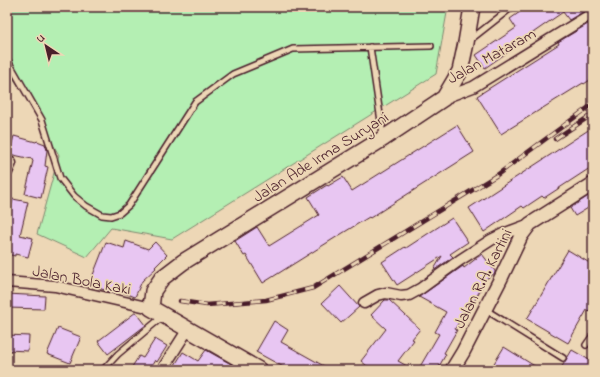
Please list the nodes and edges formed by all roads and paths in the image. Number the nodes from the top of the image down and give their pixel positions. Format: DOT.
graph roads {
  1 [pos="472,7"];
  2 [pos="512,7"];
  3 [pos="593,13"];
  4 [pos="466,43"];
  5 [pos="431,46"];
  6 [pos="370,47"];
  7 [pos="7,59"];
  8 [pos="444,98"];
  9 [pos="384,138"];
  10 [pos="593,184"];
  11 [pos="530,224"];
  12 [pos="7,282"];
  13 [pos="364,303"];
  14 [pos="151,308"];
  15 [pos="485,309"];
  16 [pos="164,315"];
  17 [pos="188,329"];
  18 [pos="593,335"];
  19 [pos="586,346"];
  20 [pos="563,358"];
  21 [pos="103,370"];
  22 [pos="162,370"];
  23 [pos="258,370"];
  24 [pos="452,370"];
  1 -- 4 [label="main road, Jalan Ade Irma Suryani"];
  2 -- 4 [label="lane"];
  3 -- 8 [label="street, Jalan Mataram"];
  4 -- 8 [label="main road, Jalan Ade Irma Suryani"];
  5 -- 6 [label="lane"];
  6 -- 7 [label="lane"];
  6 -- 9 [label="lane"];
  8 -- 9 [label="main road, Jalan Ade Irma Suryani"];
  9 -- 14 [label="main road, Jalan Ade Irma Suryani"];
  10 -- 11 [label="street, Jalan R.A. Kartini"];
  11 -- 13 [label="street"];
  11 -- 15 [label="street, Jalan R.A. Kartini"];
  12 -- 14 [label="street, Jalan Bola Kaki"];
  14 -- 16 [label="main road"];
  15 -- 20 [label="lane"];
  15 -- 24 [label="street, Jalan R.A. Kartini"];
  16 -- 17 [label="main road"];
  16 -- 21 [label="lane"];
  17 -- 22 [label="street"];
  17 -- 23 [label="main road"];
  18 -- 19 [label="lane"];
}
